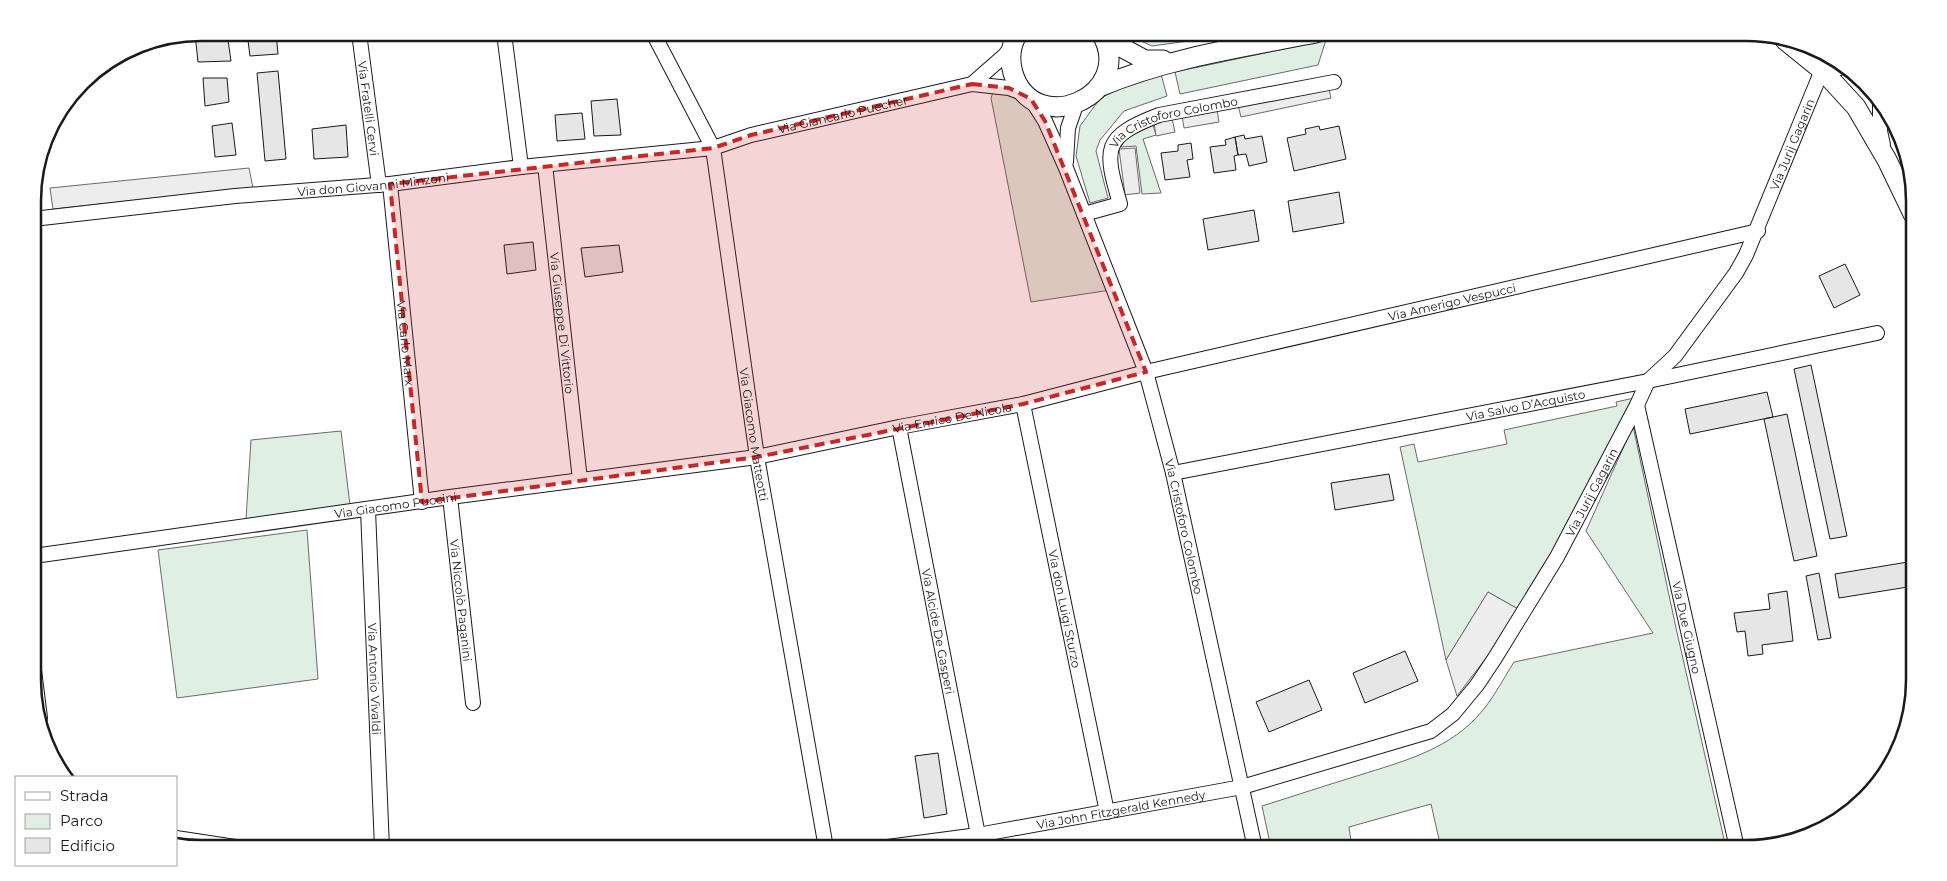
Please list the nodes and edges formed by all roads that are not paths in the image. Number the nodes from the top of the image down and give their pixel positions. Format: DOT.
graph roads {
  1 [pos="1013,41"];
  2 [pos="1014,41"];
  3 [pos="1105,41"];
  4 [pos="1113,41"];
  5 [pos="1270,41"];
  6 [pos="361,42"];
  7 [pos="505,42"];
  8 [pos="658,42"];
  9 [pos="1182,59"];
  10 [pos="1829,65"];
  11 [pos="1334,82"];
  12 [pos="972,84"];
  13 [pos="1099,87"];
  14 [pos="1028,96"];
  15 [pos="1076,104"];
  16 [pos="1880,115"];
  17 [pos="713,148"];
  18 [pos="1887,160"];
  19 [pos="545,165"];
  20 [pos="522,167"];
  21 [pos="1066,168"];
  22 [pos="385,185"];
  23 [pos="1906,199"];
  24 [pos="1084,214"];
  25 [pos="42,218"];
  26 [pos="1758,231"];
  27 [pos="1877,332"];
  28 [pos="1146,372"];
  29 [pos="1648,381"];
  30 [pos="1023,404"];
  31 [pos="1637,405"];
  32 [pos="899,427"];
  33 [pos="758,457"];
  34 [pos="1173,473"];
  35 [pos="580,480"];
  36 [pos="450,497"];
  37 [pos="422,502"];
  38 [pos="368,510"];
  39 [pos="41,555"];
  40 [pos="474,703"];
  41 [pos="1242,787"];
  42 [pos="1107,812"];
  43 [pos="978,835"];
  44 [pos="1254,839"];
  45 [pos="1735,839"];
  46 [pos="382,840"];
  47 [pos="825,840"];
  48 [pos="944,840"];
  1 -- 12 [label="street, Via Giancarlo Puecher"];
  2 -- 14 [label="street"];
  3 -- 13 [label="street"];
  4 -- 9 [label="street"];
  5 -- 9 [label="street"];
  6 -- 22 [label="street, Via Fratelli Cervi"];
  7 -- 20 [label="street"];
  8 -- 17 [label="street, Via Giacomo Matteotti"];
  9 -- 13 [label="street"];
  10 -- 18 [label="street"];
  10 -- 26 [label="street, Via Jurij Gagarin"];
  11 -- 24 [label="street, Via Cristoforo Colombo"];
  12 -- 14 [label="street, Via Giancarlo Puecher"];
  12 -- 17 [label="street, Via Giancarlo Puecher"];
  13 -- 15 [label="street"];
  14 -- 15 [label="street"];
  14 -- 21 [label="street, Via Cristoforo Colombo"];
  15 -- 21 [label="street, Via Cristoforo Colombo"];
  16 -- 18 [label="street"];
  17 -- 19 [label="street, Via don Giovanni Minzoni"];
  17 -- 33 [label="street, Via Giacomo Matteotti"];
  18 -- 23 [label="street"];
  19 -- 20 [label="street, Via don Giovanni Minzoni"];
  19 -- 35 [label="street, Via Giuseppe Di Vittorio"];
  20 -- 22 [label="street, Via don Giovanni Minzoni"];
  21 -- 24 [label="street, Via Cristoforo Colombo"];
  22 -- 25 [label="street, Via don Giovanni Minzoni"];
  22 -- 37 [label="street, Via Carlo Marx"];
  24 -- 28 [label="street, Via Cristoforo Colombo"];
  26 -- 28 [label="street, Via Amerigo Vespucci"];
  26 -- 29 [label="street, Via Jurij Gagarin"];
  27 -- 29 [label="street, Via Salvo D’Acquisto"];
  28 -- 30 [label="street, Via Enrico De Nicola"];
  28 -- 34 [label="street, Via Cristoforo Colombo"];
  29 -- 31 [label="street, Via Jurij Gagarin"];
  29 -- 34 [label="street, Via Salvo D’Acquisto"];
  30 -- 32 [label="street, Via Enrico De Nicola"];
  30 -- 42 [label="street, Via don Luigi Sturzo"];
  31 -- 41 [label="street, Via Jurij Gagarin"];
  31 -- 45 [label="street, Via Due Giugno"];
  32 -- 33 [label="street, Via Enrico De Nicola"];
  32 -- 43 [label="street, Via Alcide De Gasperi"];
  33 -- 35 [label="street, Via Giacomo Puccini"];
  33 -- 47 [label="street, Via Giacomo Matteotti"];
  34 -- 41 [label="street, Via Cristoforo Colombo"];
  35 -- 36 [label="street, Via Giacomo Puccini"];
  36 -- 37 [label="street, Via Giacomo Puccini"];
  36 -- 40 [label="street, Via Niccolò Paganini"];
  37 -- 38 [label="street, Via Giacomo Puccini"];
  38 -- 39 [label="street, Via Giacomo Puccini"];
  38 -- 46 [label="street, Via Antonio Vivaldi"];
  41 -- 42 [label="street, Via John Fitzgerald Kennedy"];
  41 -- 44 [label="street, Via Cristoforo Colombo"];
  42 -- 43 [label="street, Via John Fitzgerald Kennedy"];
  43 -- 48 [label="street, Via John Fitzgerald Kennedy"];
}
